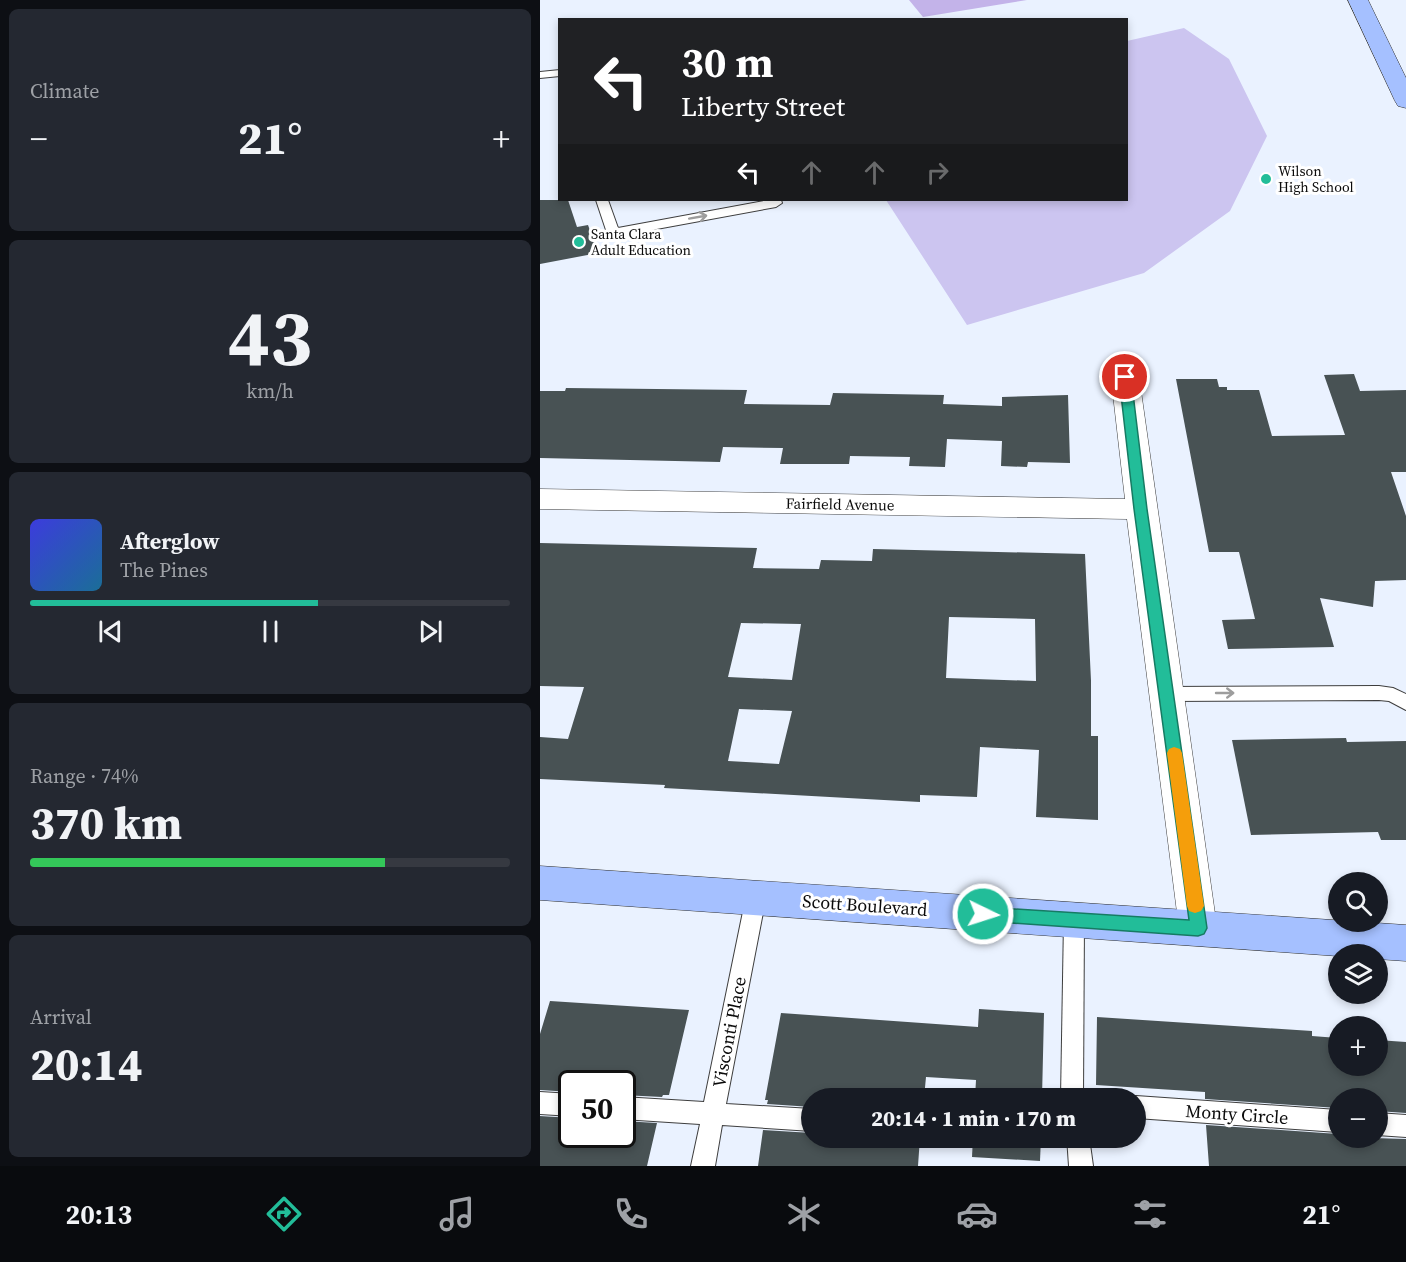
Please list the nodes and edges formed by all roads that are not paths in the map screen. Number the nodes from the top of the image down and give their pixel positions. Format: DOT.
graph roads {
  1 [pos="1358,0"];
  2 [pos="558,73"];
  3 [pos="540,75"];
  4 [pos="1406,101"];
  5 [pos="602,201"];
  6 [pos="775,201"];
  7 [pos="1125,377"];
  8 [pos="540,499"];
  9 [pos="1140,509"];
  10 [pos="1166,694"];
  11 [pos="1406,703"];
  12 [pos="540,883"];
  13 [pos="756,897"];
  14 [pos="1074,921"];
  15 [pos="1198,928"];
  16 [pos="1406,943"];
  17 [pos="1072,1088"];
  18 [pos="540,1103"];
  19 [pos="558,1104"];
  20 [pos="1146,1108"];
  21 [pos="636,1109"];
  22 [pos="713,1114"];
  23 [pos="801,1119"];
  24 [pos="1328,1120"];
  25 [pos="1388,1125"];
  26 [pos="1406,1126"];
  27 [pos="1079,1148"];
  28 [pos="703,1166"];
  29 [pos="1081,1166"];
  1 -- 4 [label="main road"];
  2 -- 3 [label="lane"];
  5 -- 6 [label="lane, one-way"];
  7 -- 9 [label="street"];
  8 -- 9 [label="street, Fairfield Avenue"];
  9 -- 10 [label="street"];
  10 -- 11 [label="lane, one-way"];
  10 -- 15 [label="street"];
  12 -- 13 [label="main road, Scott Boulevard"];
  13 -- 14 [label="main road, Scott Boulevard"];
  13 -- 22 [label="lane, Visconti Place"];
  14 -- 15 [label="main road, Scott Boulevard"];
  14 -- 17 [label="lane"];
  15 -- 16 [label="main road, Scott Boulevard"];
  18 -- 19 [label="lane"];
  20 -- 24 [label="lane, Monty Circle"];
  21 -- 22 [label="lane"];
  22 -- 23 [label="lane"];
  22 -- 28 [label="lane, Visconti Place"];
  25 -- 26 [label="lane"];
  27 -- 29 [label="lane"];
}
